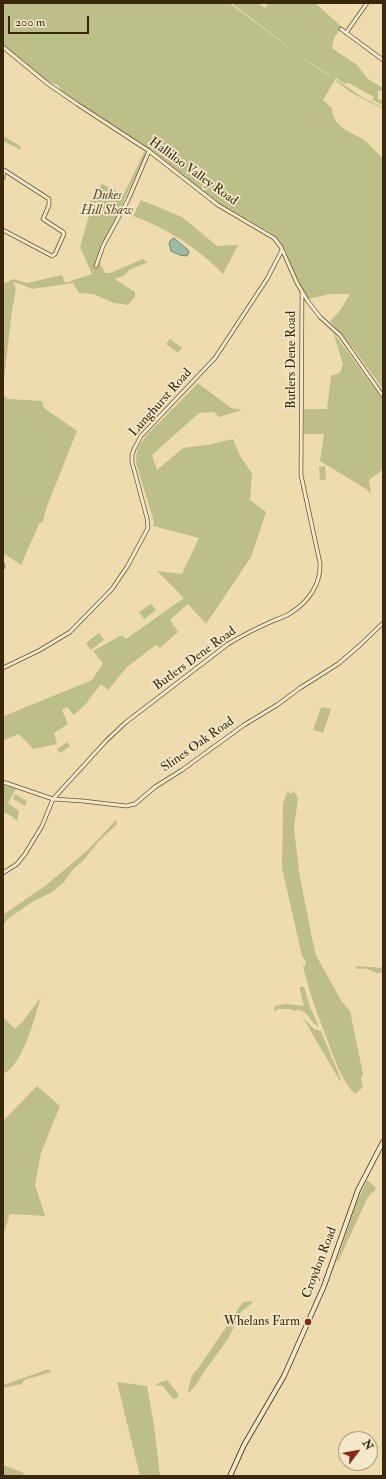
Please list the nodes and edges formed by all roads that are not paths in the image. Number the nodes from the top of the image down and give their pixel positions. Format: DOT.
graph roads {
  1 [pos="368,3"];
  2 [pos="341,29"];
  3 [pos="346,33"];
  4 [pos="3,47"];
  5 [pos="383,60"];
  6 [pos="149,152"];
  7 [pos="3,169"];
  8 [pos="3,178"];
  9 [pos="3,230"];
  10 [pos="282,250"];
  11 [pos="96,266"];
  12 [pos="302,292"];
  13 [pos="383,396"];
  14 [pos="383,623"];
  15 [pos="3,668"];
  16 [pos="3,782"];
  17 [pos="53,799"];
  18 [pos="3,873"];
  19 [pos="383,1142"];
  20 [pos="230,1476"];
  1 -- 3 [label="street"];
  2 -- 3 [label="street"];
  3 -- 5 [label="street"];
  4 -- 6 [label="street, Halliloo Valley Road"];
  6 -- 10 [label="street, Halliloo Valley Road"];
  6 -- 11 [label="street"];
  7 -- 8 [label="street"];
  7 -- 9 [label="street"];
  10 -- 12 [label="street, Halliloo Valley Road"];
  10 -- 15 [label="street, Lunghurst Road"];
  12 -- 13 [label="street, Halliloo Valley Road"];
  12 -- 17 [label="street, Butlers Dene Road"];
  14 -- 17 [label="street, Slines Oak Road"];
  16 -- 17 [label="street, Slines Oak Road"];
  17 -- 18 [label="street, Butlers Dene Road"];
  19 -- 20 [label="main road, Croydon Road"];
}
